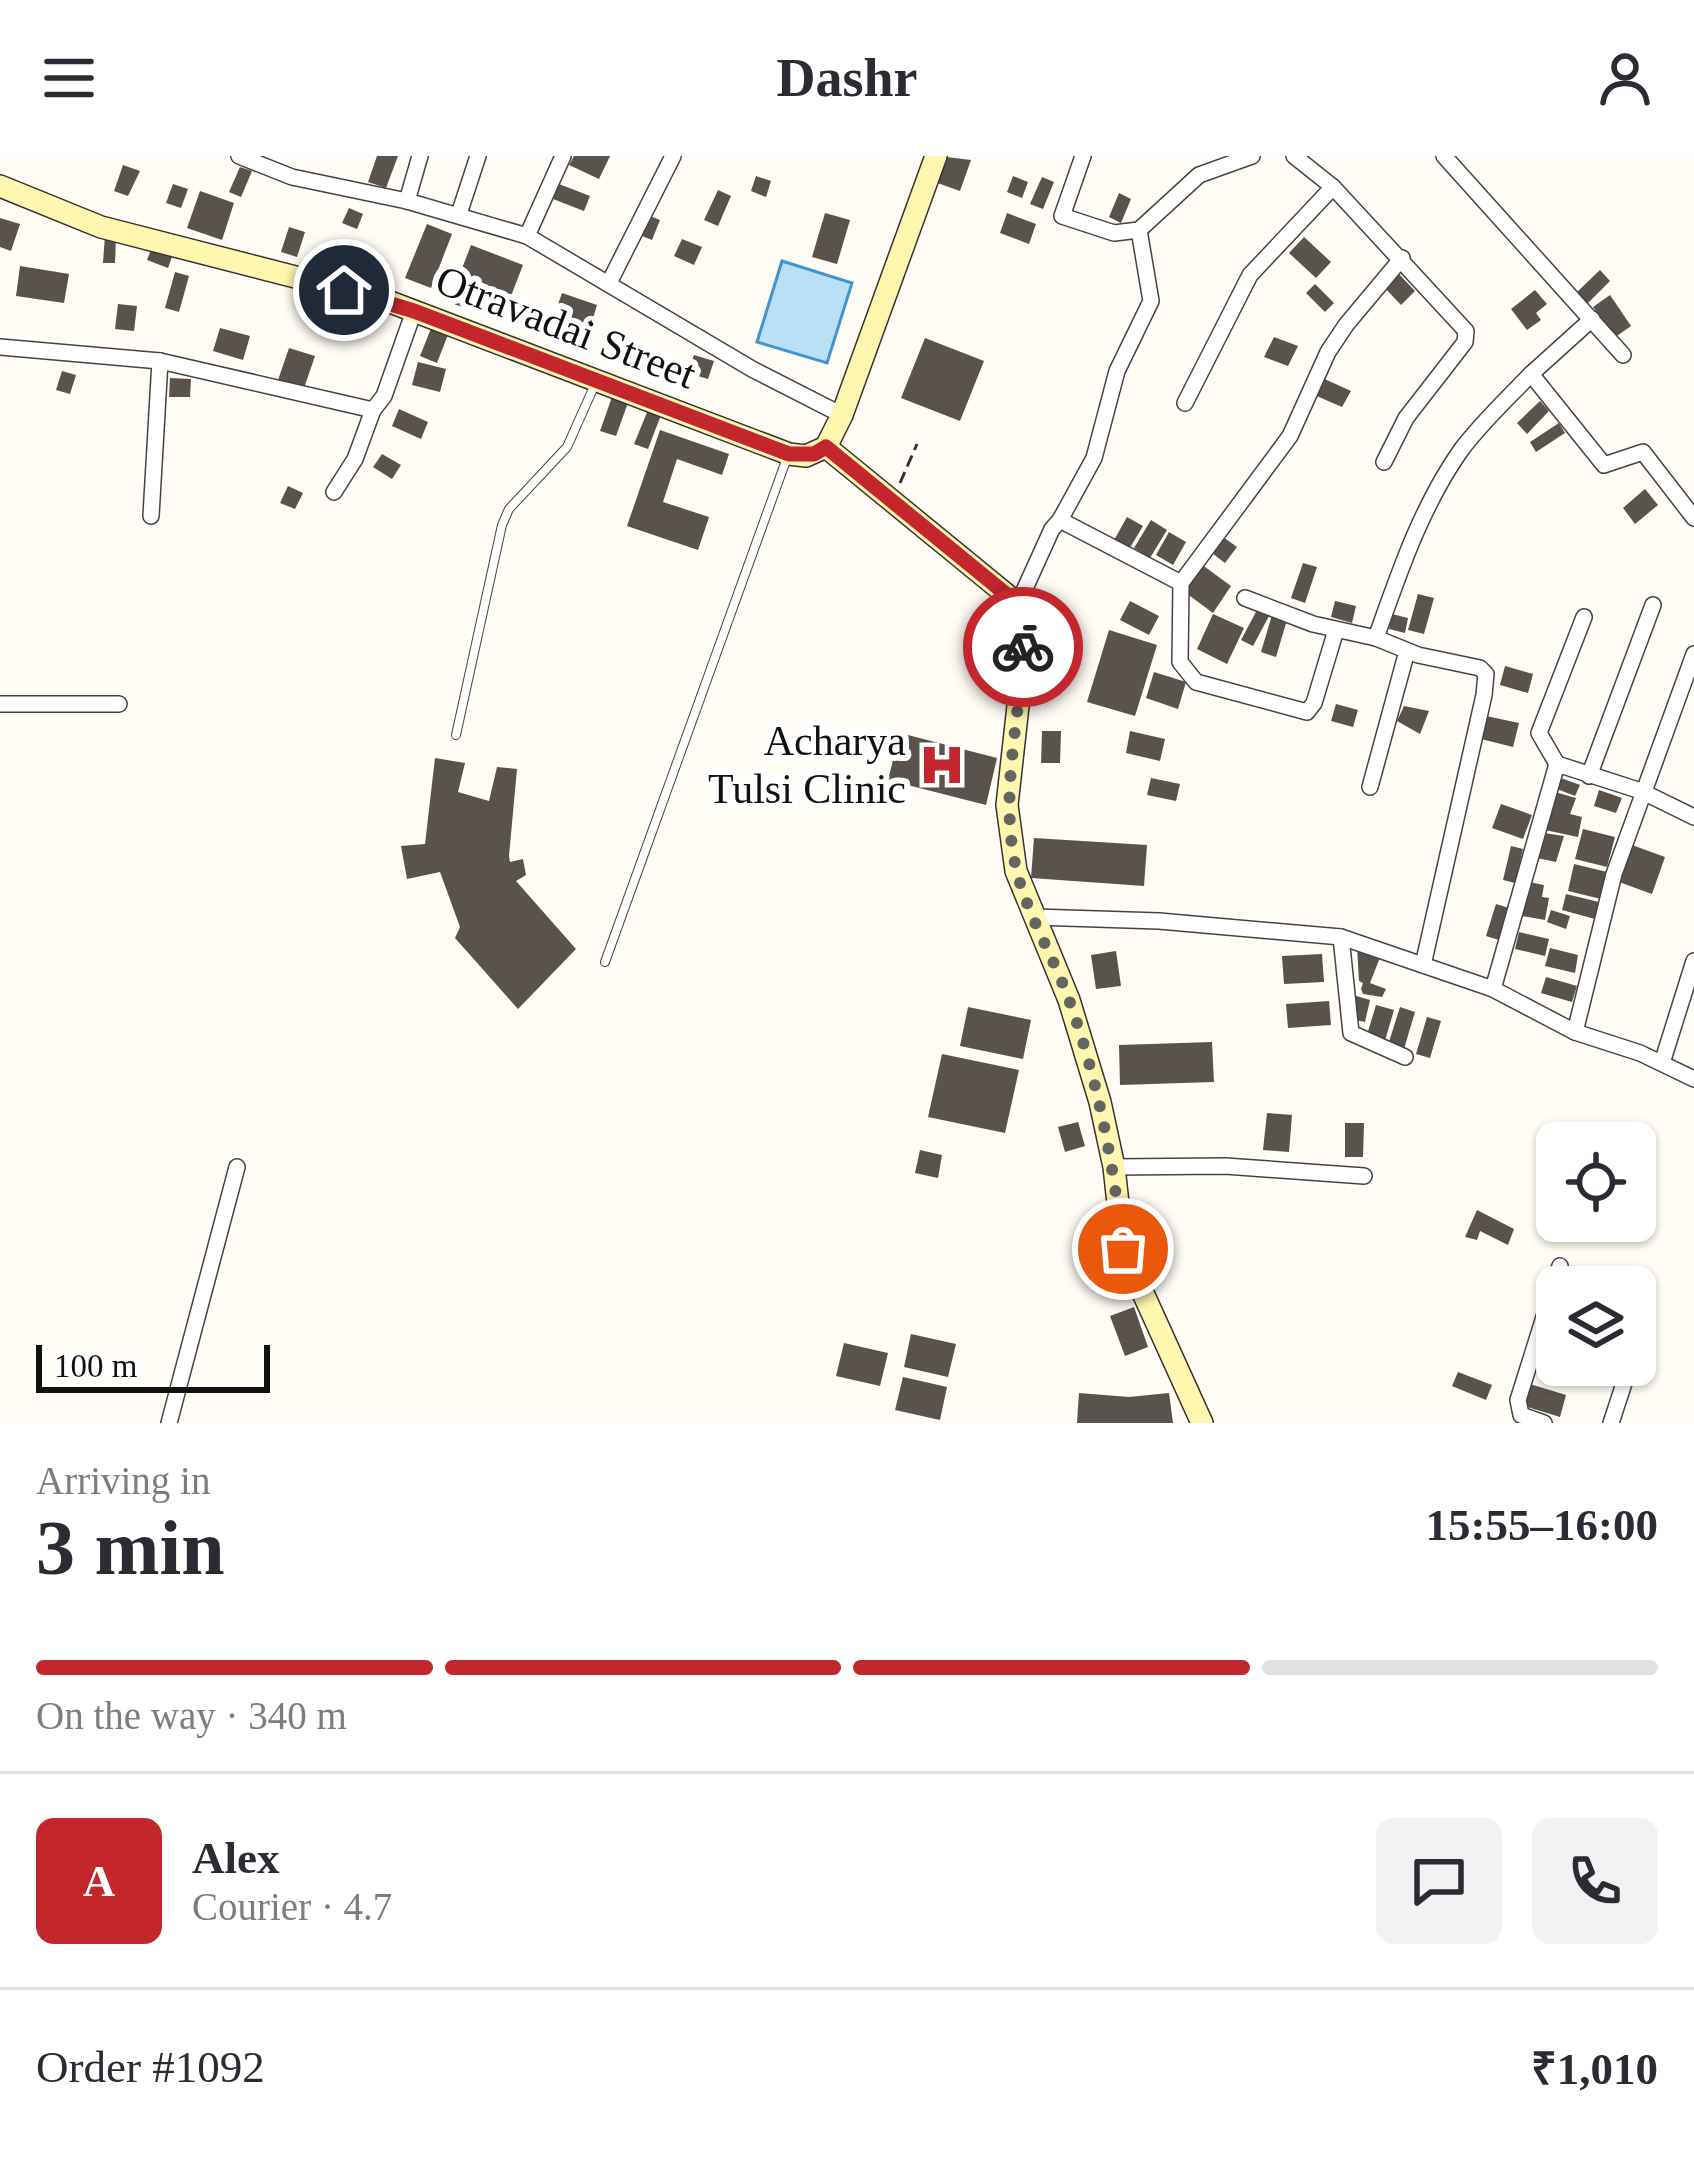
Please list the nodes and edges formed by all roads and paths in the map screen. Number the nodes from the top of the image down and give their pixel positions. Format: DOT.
graph roads {
  1 [pos="239,156"];
  2 [pos="420,156"];
  3 [pos="478,156"];
  4 [pos="563,156"];
  5 [pos="673,156"];
  6 [pos="935,156"];
  7 [pos="1083,156"];
  8 [pos="1252,156"];
  9 [pos="1294,156"];
  10 [pos="1444,156"];
  11 [pos="0,186"];
  12 [pos="1333,187"];
  13 [pos="407,201"];
  14 [pos="458,214"];
  15 [pos="1139,230"];
  16 [pos="527,236"];
  17 [pos="1402,258"];
  18 [pos="609,283"];
  19 [pos="414,311"];
  20 [pos="1592,319"];
  21 [pos="0,347"];
  22 [pos="1623,356"];
  23 [pos="160,361"];
  24 [pos="1531,374"];
  25 [pos="597,381"];
  26 [pos="1185,403"];
  27 [pos="373,410"];
  28 [pos="842,415"];
  29 [pos="917,444"];
  30 [pos="826,447"];
  31 [pos="789,454"];
  32 [pos="1384,462"];
  33 [pos="334,492"];
  34 [pos="890,500"];
  35 [pos="151,516"];
  36 [pos="1694,518"];
  37 [pos="1060,520"];
  38 [pos="1181,583"];
  39 [pos="1245,598"];
  40 [pos="1018,604"];
  41 [pos="1653,605"];
  42 [pos="1584,617"];
  43 [pos="1336,630"];
  44 [pos="1376,638"];
  45 [pos="1407,651"];
  46 [pos="1694,654"];
  47 [pos="0,704"];
  48 [pos="119,704"];
  49 [pos="456,735"];
  50 [pos="1558,764"];
  51 [pos="1588,776"];
  52 [pos="1370,787"];
  53 [pos="1641,791"];
  54 [pos="1694,817"];
  55 [pos="1035,917"];
  56 [pos="1341,937"];
  57 [pos="1694,961"];
  58 [pos="605,962"];
  59 [pos="1423,965"];
  60 [pos="1493,989"];
  61 [pos="1575,1032"];
  62 [pos="1406,1057"];
  63 [pos="1662,1064"];
  64 [pos="1694,1078"];
  65 [pos="237,1167"];
  66 [pos="1114,1167"];
  67 [pos="1364,1176"];
  68 [pos="1536,1343"];
  69 [pos="1623,1386"];
  70 [pos="169,1423"];
  71 [pos="1202,1423"];
  72 [pos="1544,1423"];
  73 [pos="1611,1423"];
  1 -- 13 [label="street"];
  2 -- 13 [label="street"];
  3 -- 14 [label="street"];
  4 -- 16 [label="street"];
  5 -- 18 [label="street"];
  6 -- 28 [label="street"];
  7 -- 15 [label="street"];
  8 -- 15 [label="street"];
  9 -- 12 [label="street"];
  10 -- 20 [label="street"];
  11 -- 19 [label="street, Otravadai Street"];
  12 -- 17 [label="street"];
  12 -- 26 [label="street"];
  13 -- 14 [label="street"];
  14 -- 16 [label="street"];
  15 -- 37 [label="street"];
  16 -- 18 [label="street"];
  17 -- 32 [label="street"];
  17 -- 38 [label="street"];
  18 -- 28 [label="street"];
  19 -- 25 [label="street, Otravadai Street"];
  19 -- 27 [label="street"];
  20 -- 22 [label="street"];
  20 -- 24 [label="street"];
  21 -- 23 [label="street"];
  23 -- 27 [label="street"];
  23 -- 35 [label="street"];
  24 -- 36 [label="street"];
  24 -- 44 [label="street"];
  25 -- 31 [label="street, Otravadai Street"];
  25 -- 49 [label="lane"];
  27 -- 33 [label="street"];
  28 -- 30 [label="street"];
  29 -- 34 [label="path"];
  30 -- 31 [label="street"];
  30 -- 34 [label="street"];
  31 -- 58 [label="lane"];
  34 -- 40 [label="street"];
  37 -- 38 [label="street"];
  37 -- 40 [label="street"];
  38 -- 43 [label="street"];
  39 -- 43 [label="street"];
  40 -- 55 [label="street"];
  41 -- 51 [label="street"];
  42 -- 50 [label="street"];
  43 -- 44 [label="street"];
  44 -- 45 [label="street"];
  45 -- 52 [label="street"];
  45 -- 59 [label="street"];
  46 -- 53 [label="street"];
  47 -- 48 [label="street"];
  50 -- 51 [label="street"];
  50 -- 60 [label="street"];
  51 -- 53 [label="street"];
  53 -- 54 [label="street"];
  53 -- 61 [label="street"];
  55 -- 56 [label="street"];
  55 -- 66 [label="street"];
  56 -- 59 [label="street"];
  56 -- 62 [label="street"];
  57 -- 63 [label="street"];
  59 -- 60 [label="street"];
  60 -- 61 [label="street"];
  61 -- 63 [label="street"];
  63 -- 64 [label="street"];
  65 -- 70 [label="street"];
  66 -- 67 [label="street"];
  66 -- 71 [label="street"];
  68 -- 72 [label="street"];
  69 -- 73 [label="street"];
}
